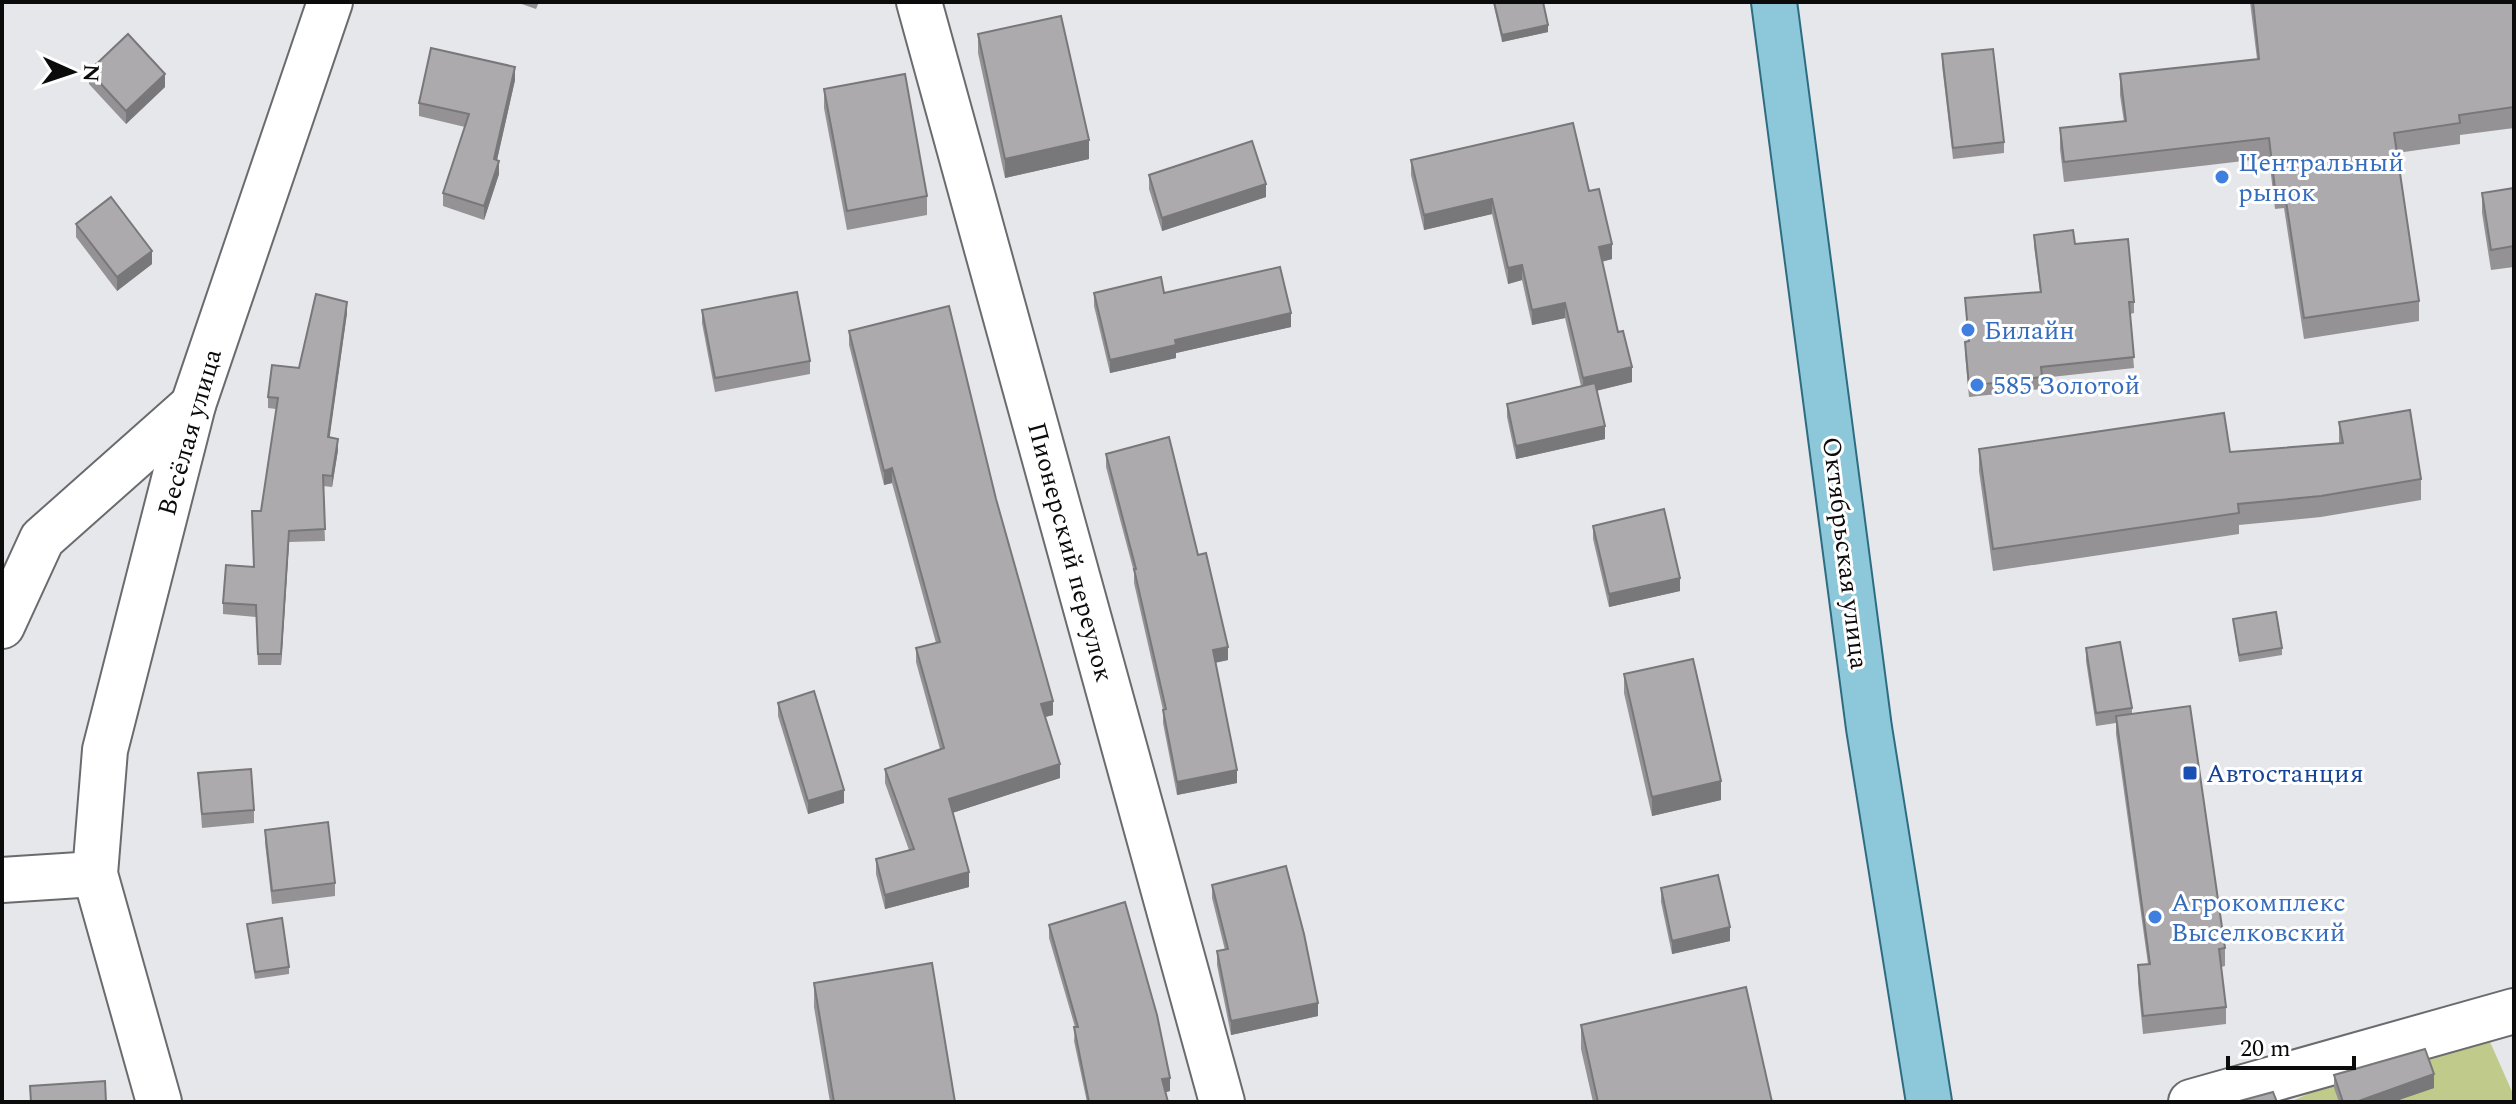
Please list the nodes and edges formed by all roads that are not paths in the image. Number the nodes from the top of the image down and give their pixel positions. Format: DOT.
graph roads {
  1 [pos="330,2"];
  2 [pos="919,2"];
  3 [pos="1774,2"];
  4 [pos="193,405"];
  5 [pos="2,626"];
  6 [pos="95,874"];
  7 [pos="2,880"];
  8 [pos="2512,1018"];
  9 [pos="159,1102"];
  10 [pos="1222,1102"];
  11 [pos="1929,1102"];
  12 [pos="2191,1102"];
  1 -- 4 [label="street, Весёлая улица"];
  2 -- 10 [label="street, Пионерский переулок"];
  3 -- 11 [label="main road, Октябрьская улица"];
  4 -- 5 [label="street"];
  4 -- 6 [label="street, Весёлая улица"];
  6 -- 7 [label="street"];
  6 -- 9 [label="street, Весёлая улица"];
  8 -- 12 [label="street"];
}
